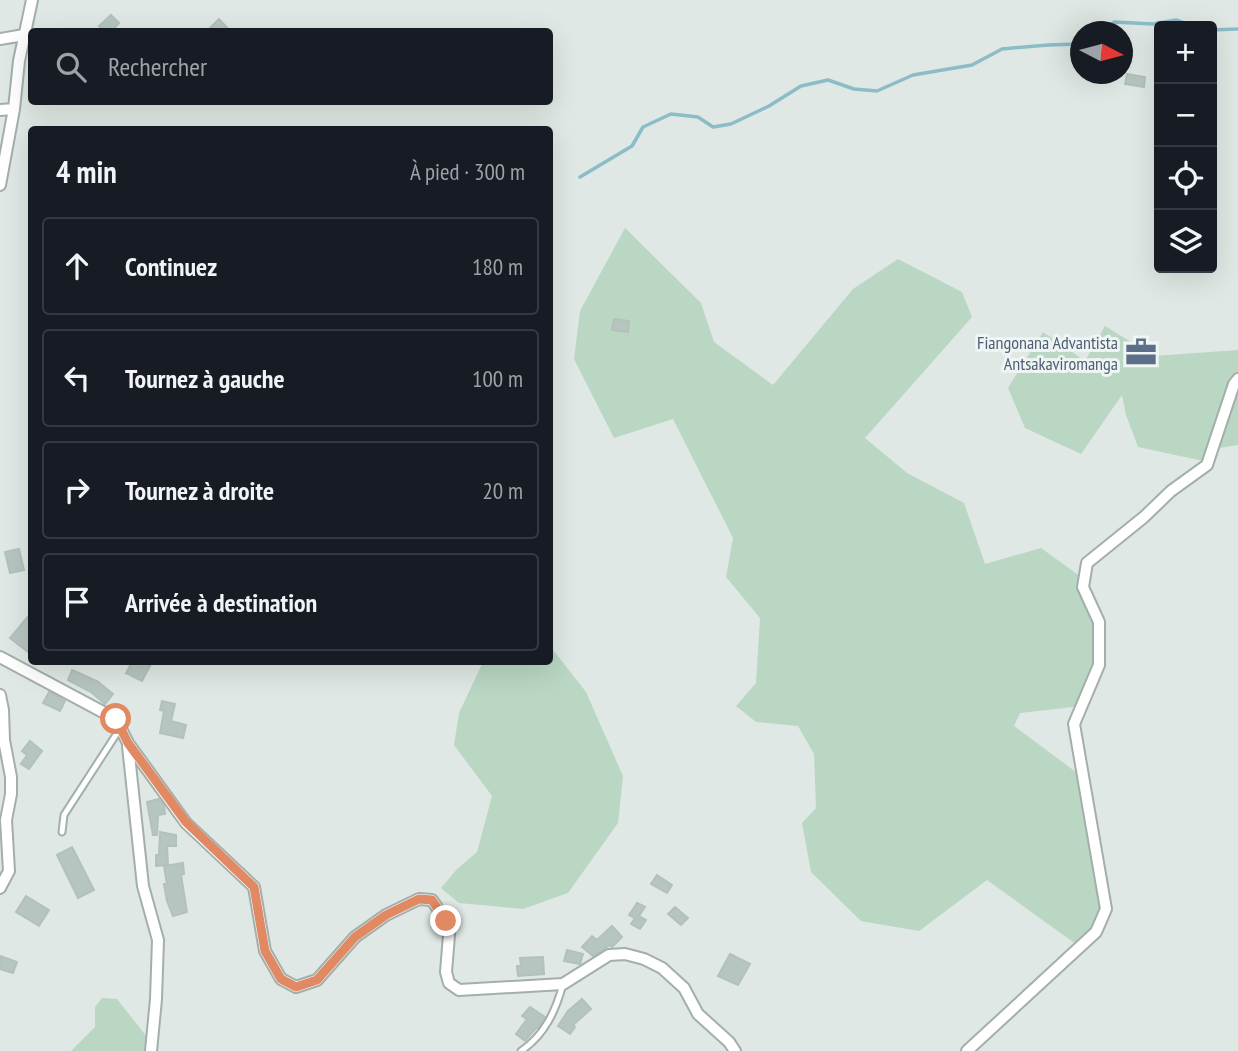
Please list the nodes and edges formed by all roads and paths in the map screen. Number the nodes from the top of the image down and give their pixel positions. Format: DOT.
graph roads {
  1 [pos="32,0"];
  2 [pos="24,35"];
  3 [pos="0,38"];
  4 [pos="14,109"];
  5 [pos="0,110"];
  6 [pos="0,185"];
  7 [pos="1238,379"];
  8 [pos="0,657"];
  9 [pos="0,695"];
  10 [pos="121,727"];
  11 [pos="128,743"];
  12 [pos="62,832"];
  13 [pos="0,888"];
  14 [pos="564,984"];
  15 [pos="150,1051"];
  16 [pos="521,1051"];
  17 [pos="735,1051"];
  18 [pos="967,1051"];
  1 -- 2 [label="street"];
  2 -- 3 [label="street"];
  2 -- 4 [label="street"];
  4 -- 5 [label="street"];
  4 -- 6 [label="street"];
  7 -- 18 [label="street"];
  8 -- 10 [label="street"];
  9 -- 13 [label="street"];
  10 -- 11 [label="street"];
  10 -- 12 [label="lane"];
  11 -- 14 [label="street"];
  11 -- 15 [label="street"];
  14 -- 16 [label="lane"];
  14 -- 17 [label="street"];
}
